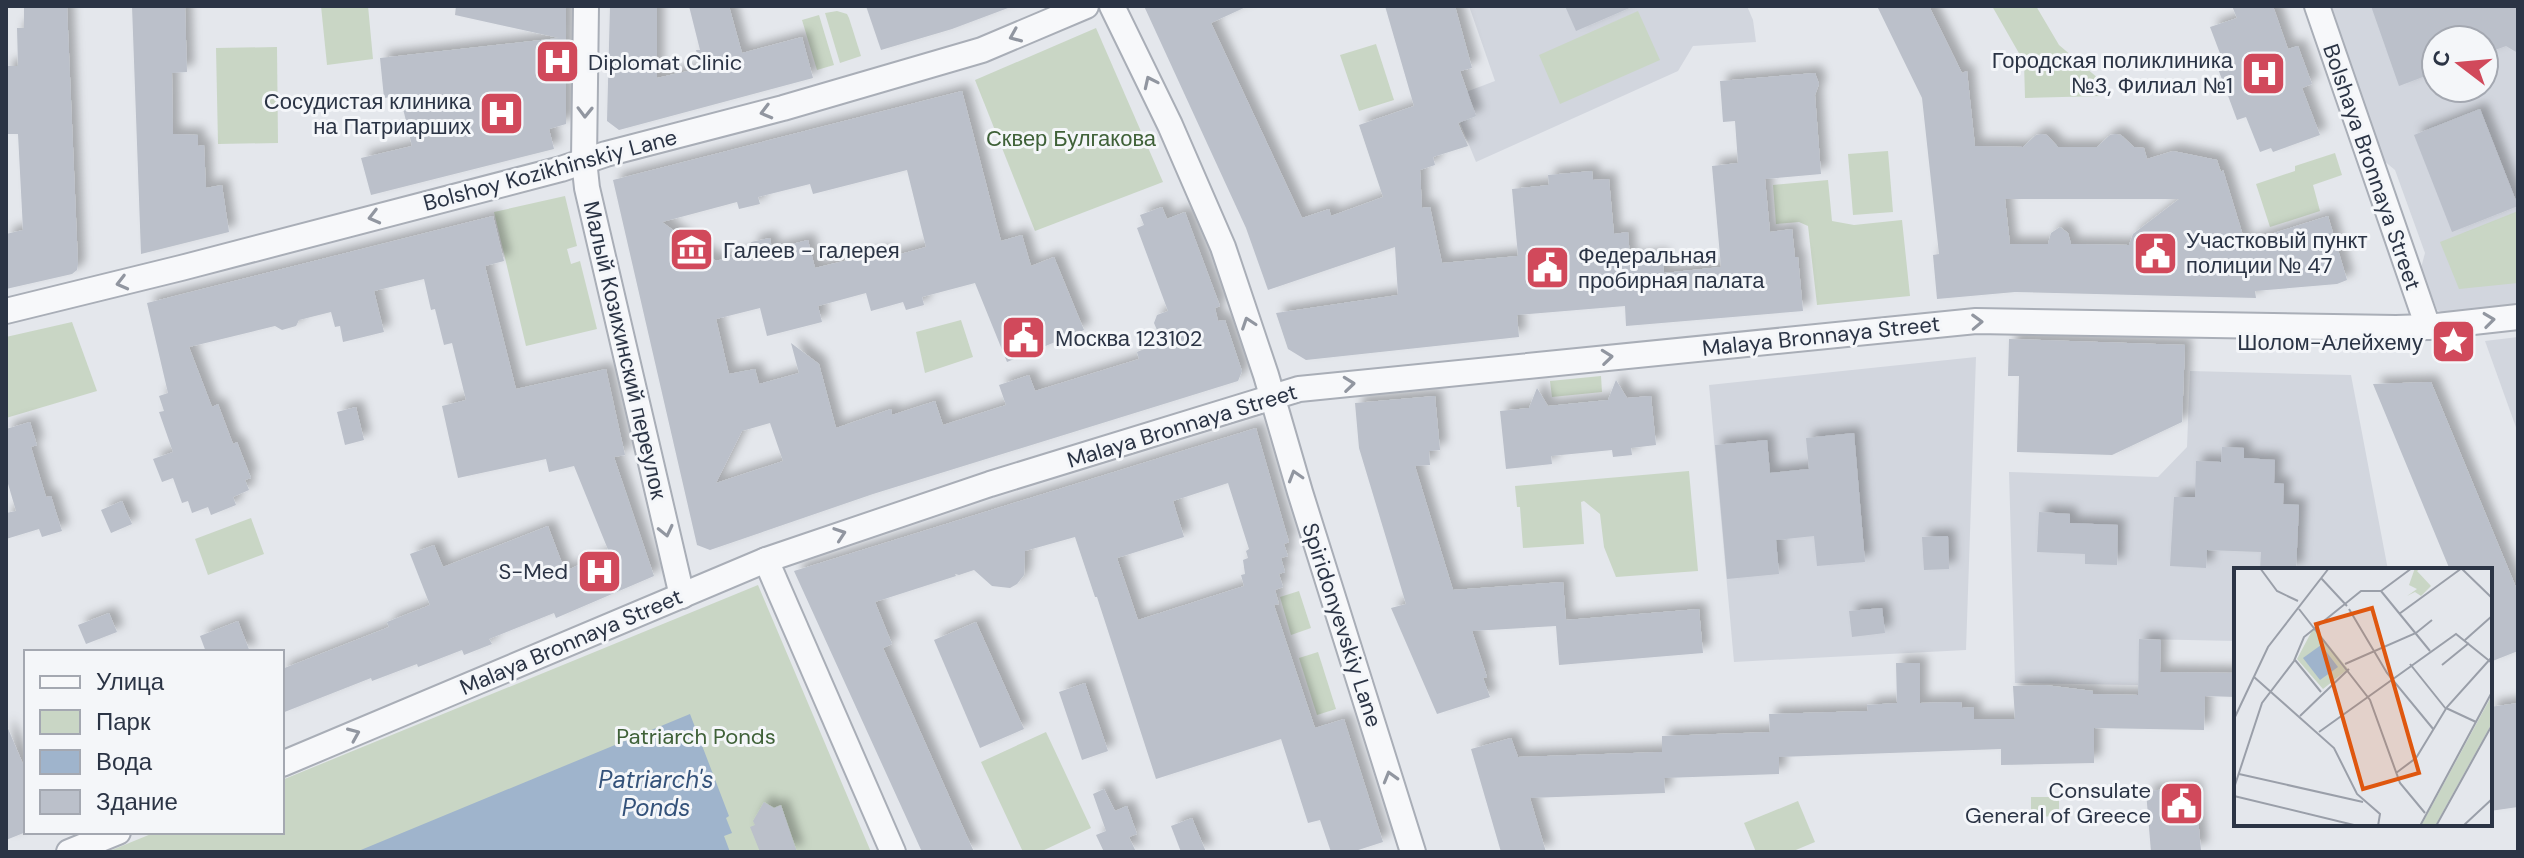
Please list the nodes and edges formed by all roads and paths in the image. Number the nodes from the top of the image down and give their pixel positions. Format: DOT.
graph roads {
  1 [pos="586,6"];
  2 [pos="1086,6"];
  3 [pos="1112,6"];
  4 [pos="2317,6"];
  5 [pos="584,160"];
  6 [pos="6,311"];
  7 [pos="2518,317"];
  8 [pos="2428,327"];
  9 [pos="1272,397"];
  10 [pos="766,560"];
  11 [pos="682,596"];
  12 [pos="284,763"];
  13 [pos="113,834"];
  14 [pos="69,852"];
  15 [pos="893,852"];
  16 [pos="1413,852"];
  1 -- 5 [label="street, Малый Козихинский переулок, one-way"];
  2 -- 5 [label="street, Bolshoy Kozikhinskiy Lane, one-way"];
  9 -- 3 [label="street, Spiridonyevskiy Lane, one-way"];
  4 -- 8 [label="street, Bolshaya Bronnaya Street"];
  5 -- 6 [label="street, Bolshoy Kozikhinskiy Lane, one-way"];
  5 -- 11 [label="street, Малый Козихинский переулок, one-way"];
  8 -- 7 [label="street, Malaya Bronnaya Street, one-way"];
  9 -- 8 [label="street, Malaya Bronnaya Street, one-way"];
  10 -- 9 [label="street, Malaya Bronnaya Street, one-way"];
  16 -- 9 [label="street, Spiridonyevskiy Lane, one-way"];
  10 -- 11 [label="street, Malaya Bronnaya Street"];
  10 -- 15 [label="street"];
  12 -- 11 [label="street, Malaya Bronnaya Street, one-way"];
  13 -- 14 [label="street"];
}
